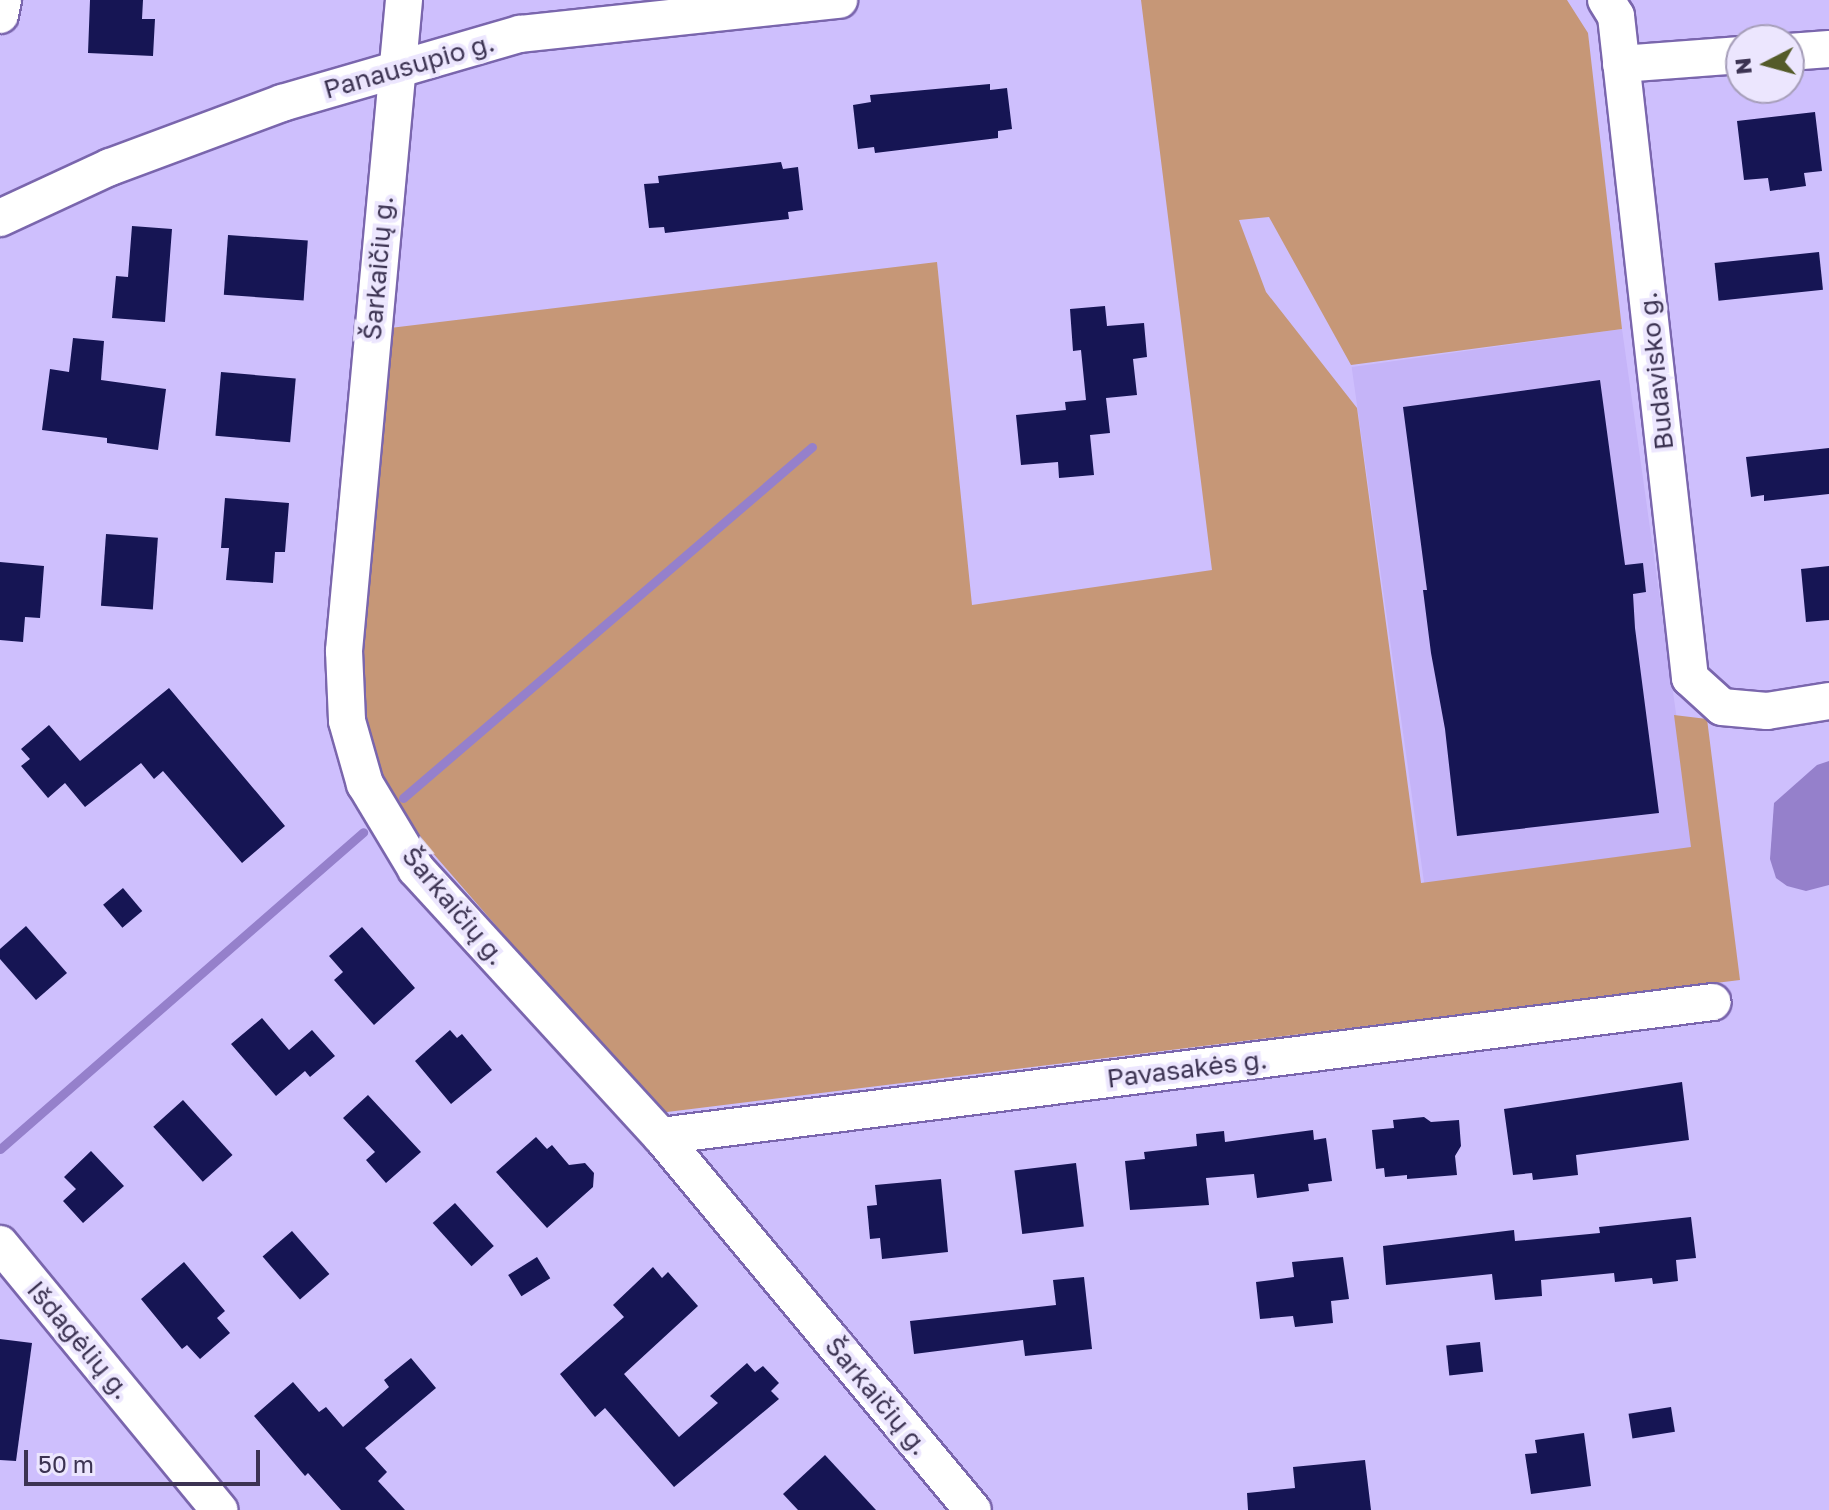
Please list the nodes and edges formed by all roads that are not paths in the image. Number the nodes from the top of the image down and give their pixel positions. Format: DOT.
graph roads {
  1 [pos="3,0"];
  2 [pos="404,0"];
  3 [pos="839,0"];
  4 [pos="1606,0"];
  5 [pos="0,15"];
  6 [pos="1829,49"];
  7 [pos="1805,51"];
  8 [pos="1725,56"];
  9 [pos="1621,64"];
  10 [pos="396,68"];
  11 [pos="0,218"];
  12 [pos="1829,701"];
  13 [pos="1713,1002"];
  14 [pos="661,1136"];
  15 [pos="0,1244"];
  16 [pos="219,1510"];
  17 [pos="973,1510"];
  1 -- 5 [label="street"];
  2 -- 10 [label="street, Šarkaičių g."];
  3 -- 10 [label="street, Panausupio g."];
  4 -- 9 [label="street"];
  6 -- 7 [label="street"];
  8 -- 9 [label="street"];
  9 -- 12 [label="street, Budavisko g."];
  10 -- 11 [label="street, Panausupio g."];
  10 -- 14 [label="street, Šarkaičių g."];
  13 -- 14 [label="street, Pavasakės g."];
  14 -- 17 [label="street, Šarkaičių g."];
  15 -- 16 [label="street, Išdagėlių g."];
}
